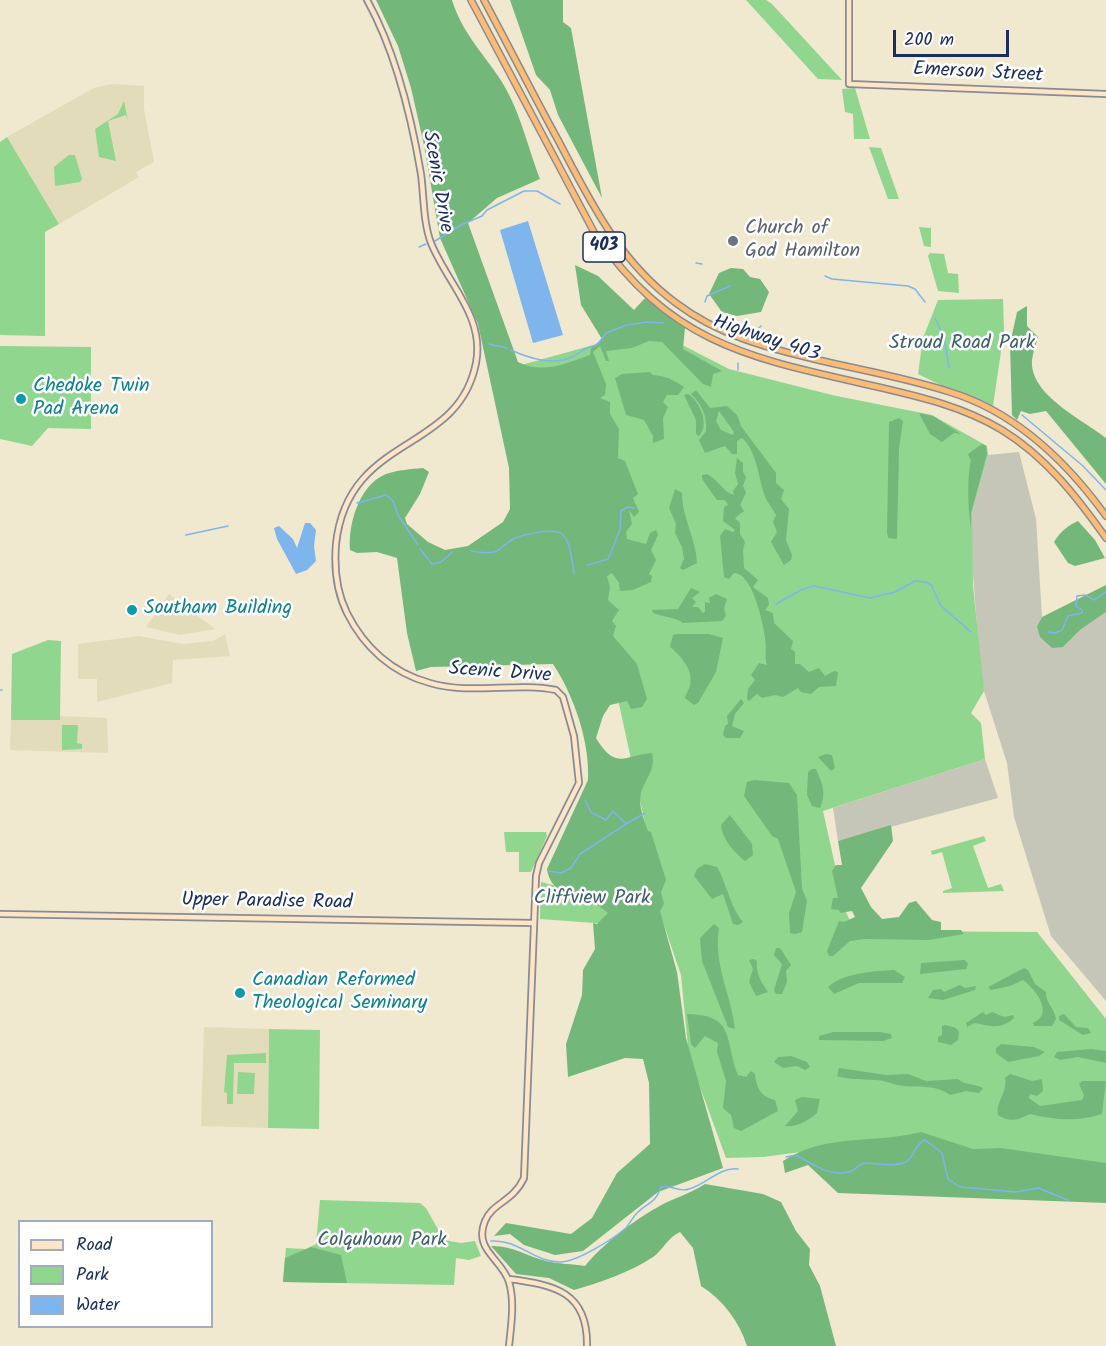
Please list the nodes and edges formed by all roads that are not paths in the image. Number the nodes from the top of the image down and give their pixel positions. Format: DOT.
graph roads {
  1 [pos="367,0"];
  2 [pos="471,0"];
  3 [pos="484,0"];
  4 [pos="849,0"];
  5 [pos="1106,94"];
  6 [pos="1085,487"];
  7 [pos="1106,510"];
  8 [pos="1106,516"];
  9 [pos="1106,538"];
  10 [pos="0,914"];
  11 [pos="534,923"];
  12 [pos="509,1279"];
  13 [pos="509,1346"];
  14 [pos="587,1346"];
  1 -- 11 [label="street, Scenic Drive"];
  2 -- 9 [label="highway, Highway 403 / 403"];
  3 -- 6 [label="highway, Highway 403 / 403"];
  4 -- 5 [label="street, Emerson Street"];
  6 -- 7 [label="highway"];
  6 -- 8 [label="highway, Highway 403 / 403"];
  10 -- 11 [label="street, Upper Paradise Road"];
  11 -- 12 [label="street, Scenic Drive"];
  12 -- 13 [label="street"];
  12 -- 14 [label="street"];
}
